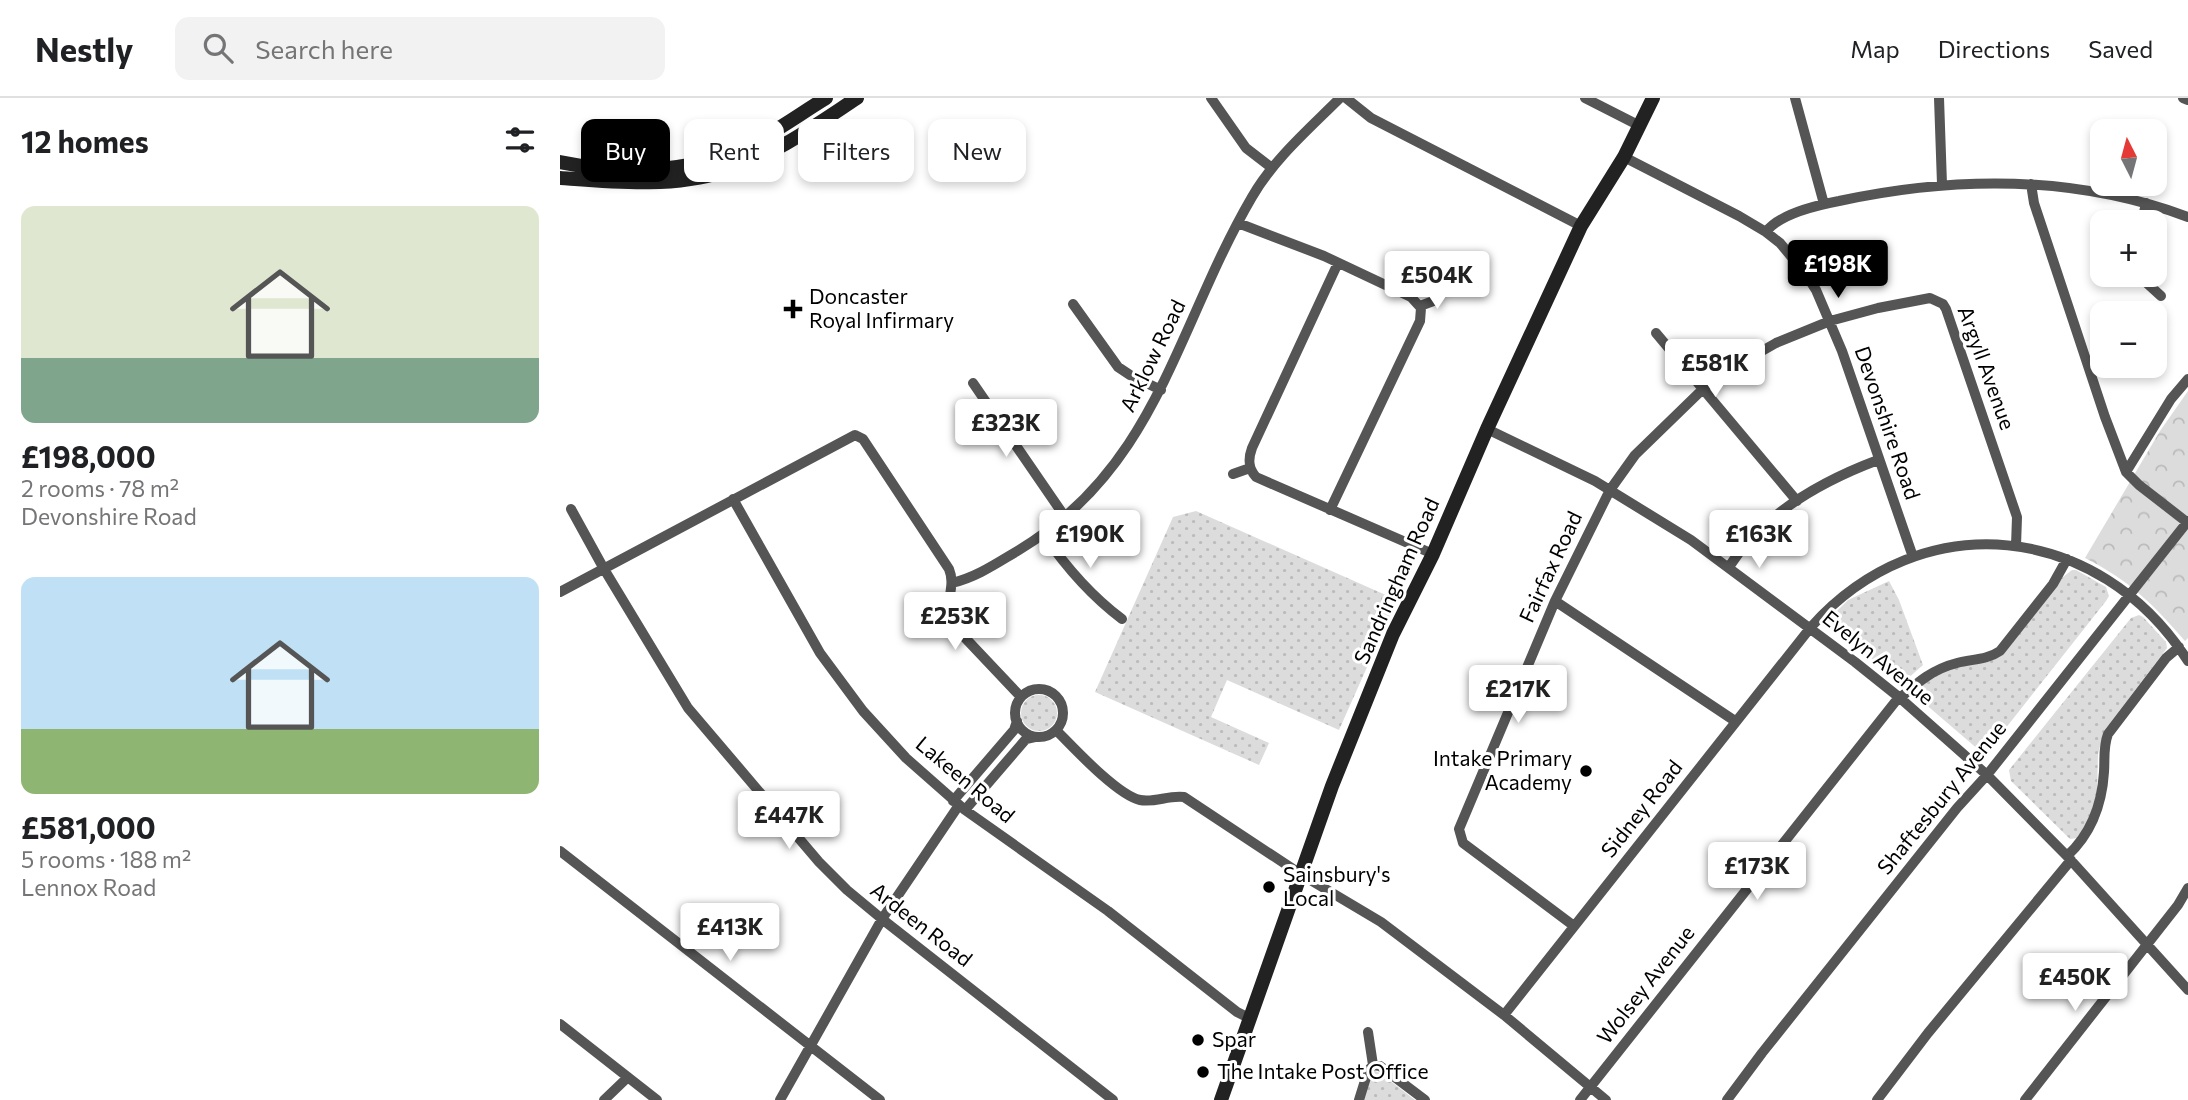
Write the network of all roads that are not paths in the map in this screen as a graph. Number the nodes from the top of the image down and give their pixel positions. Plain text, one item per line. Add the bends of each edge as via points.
1 (826, 98) edge
2 (857, 98) edge
3 (1211, 98) edge
4 (1340, 98) edge
5 (1346, 98) edge
6 (1584, 98) edge
7 (1653, 98) edge
8 (1795, 98) edge
9 (1939, 98) edge
10 (2183, 98) edge
11 (2188, 100) edge
12 (1640, 126) junction
13 (1624, 157) junction
14 (560, 162) edge
15 (1272, 168) junction
16 (560, 178) edge
17 (1942, 184) junction
18 (2031, 184) junction
19 (2146, 203) junction
20 (1824, 204) junction
21 (2145, 210) edge
22 (2188, 217) edge
23 (1238, 223) junction
24 (1581, 226) junction
25 (1766, 232) junction
26 (1338, 262) junction
27 (2151, 287) edge
28 (2161, 296) dead end
29 (1436, 300) dead end
30 (1073, 304) dead end
31 (1420, 306) junction
32 (1830, 321) junction
33 (1656, 333) dead end
34 (2188, 379) edge
35 (973, 383) dead end
36 (1704, 388) junction
37 (1161, 390) junction
38 (1487, 429) junction
39 (1878, 460) junction
40 (1250, 468) junction
41 (2126, 471) junction
42 (1233, 474) dead end
43 (1610, 490) junction
44 (733, 499) junction
45 (1797, 501) junction
46 (571, 509) dead end
47 (1330, 510) junction
48 (1065, 517) junction
49 (2188, 522) edge
50 (1044, 534) junction
51 (2016, 546) junction
52 (1433, 554) junction
53 (1913, 557) junction
54 (2067, 559) junction
55 (1729, 567) junction
56 (604, 569) junction
57 (952, 583) junction
58 (560, 593) edge
59 (2131, 595) junction
60 (1555, 601) junction
61 (1122, 619) dead end
62 (1811, 627) junction
63 (2179, 647) junction
64 (2188, 661) edge
65 (1021, 697) junction
66 (1899, 698) junction
67 (1017, 721) junction
68 (1735, 721) junction
69 (1055, 730) junction
70 (1035, 737) junction
71 (1987, 775) junction
72 (959, 805) junction
73 (560, 851) edge
74 (2069, 858) junction
75 (1302, 875) junction
76 (2188, 888) edge
77 (882, 919) junction
78 (1574, 926) junction
79 (2148, 944) junction
80 (2188, 990) edge
81 (1504, 1015) junction
82 (1249, 1018) junction
83 (560, 1024) edge
84 (1368, 1032) dead end
85 (812, 1046) junction
86 (1373, 1065) junction
87 (627, 1078) junction
88 (1590, 1087) junction
89 (604, 1100) edge
90 (657, 1100) edge
91 (780, 1100) edge
92 (880, 1100) edge
93 (1113, 1100) edge
94 (1222, 1100) edge
95 (1359, 1100) edge
96 (1425, 1100) edge
97 (1580, 1100) edge
98 (1606, 1100) edge
99 (1727, 1100) edge
100 (1877, 1100) edge
101 (2025, 1100) edge

1 - 14 street via 741,149 705,163 626,170
2 - 16 street via 780,146 706,176 627,182
3 - 15 street via 1246,148
4 - 15 street, Arklow Road
5 - 24 street via 1371,118
6 - 12 street
7 - 12 street, Sandringham Road
8 - 20 street
9 - 17 street
10 - 11 street
12 - 13 street, Sandringham Road
13 - 24 street, Sandringham Road
13 - 25 street, Devonshire Road
15 - 23 street, Arklow Road
17 - 18 street
17 - 20 street
18 - 19 street via 2096,191
18 - 41 street
19 - 21 street
19 - 22 street
20 - 25 street via 1777,220
23 - 26 street
23 - 37 street, Arklow Road
24 - 38 street, Sandringham Road
25 - 32 street, Devonshire Road via 1805,273
26 - 31 street via 1411,297
26 - 40 street via 1252,448
27 - 28 street
29 - 31 street
30 - 37 street via 1118,367
31 - 47 street via 1420,321
32 - 36 street, Argyll Avenue via 1776,343
32 - 39 street, Devonshire Road
32 - 51 street, Argyll Avenue via 1930,299 1943,304 2017,517
33 - 36 street
34 - 41 street
35 - 48 street
36 - 43 street, Argyll Avenue via 1635,455
36 - 45 street
37 - 48 street, Arklow Road via 1104,479
38 - 43 street, Evelyn Avenue
38 - 52 street, Sandringham Road
39 - 45 street via 1846,472
39 - 53 street, Devonshire Road
40 - 42 street
40 - 47 street via 1256,477
41 - 49 street
43 - 55 street, Evelyn Avenue
43 - 60 street, Fairfax Road
44 - 56 street
44 - 57 street via 849,437 860,436 949,569
44 - 72 street, Lakeen Road via 799,621 835,676 906,758
45 - 55 street via 1758,532
46 - 56 street, Ardeen Road
47 - 52 street
48 - 50 street, Arklow Road
49 - 59 street, Shaftesbury Avenue
50 - 57 street, Arklow Road via 981,572
50 - 61 street via 1073,574
51 - 53 street, Sidney Road via 1945,548
51 - 54 street, Sidney Road
52 - 75 street, Sandringham Road via 1385,654
53 - 62 street, Sidney Road via 1856,585
54 - 59 street, Sidney Road via 2101,574
54 - 66 street, Wolsey Avenue via 2000,651 1934,672
55 - 62 street, Evelyn Avenue
56 - 58 street
56 - 77 street, Ardeen Road via 688,708 819,862
57 - 65 street via 947,604 952,624
59 - 63 street, Sidney Road
59 - 71 street, Shaftesbury Avenue
60 - 68 street
60 - 78 street, Fairfax Road via 1459,829 1463,842
62 - 66 street, Evelyn Avenue
62 - 68 street, Sidney Road
63 - 64 street, Sidney Road
63 - 74 street via 2108,734 2100,802 2088,831
65 - 67 street
65 - 69 street via 1040,690 1053,695 1062,709
66 - 71 street, Evelyn Avenue
66 - 88 street, Wolsey Avenue
67 - 70 street
67 - 72 street
68 - 78 street, Sidney Road
69 - 70 street
69 - 75 street via 1134,798 1184,797
70 - 72 street via 1026,739
71 - 74 street, Evelyn Avenue
71 - 99 street, Shaftesbury Avenue
72 - 77 street
72 - 82 street, Lakeen Road
73 - 85 street
74 - 79 street, Evelyn Avenue
74 - 100 street
75 - 81 street via 1381,922
75 - 82 street, Sandringham Road
76 - 79 street
77 - 85 street
77 - 93 street, Ardeen Road
78 - 81 street, Sidney Road
79 - 80 street, Evelyn Avenue
79 - 101 street
81 - 88 street
82 - 94 street, Sandringham Road
83 - 87 street
84 - 86 street
85 - 91 street
85 - 92 street
86 - 95 street
86 - 96 street
87 - 89 street
87 - 90 street
88 - 97 street, Wolsey Avenue
88 - 98 street

